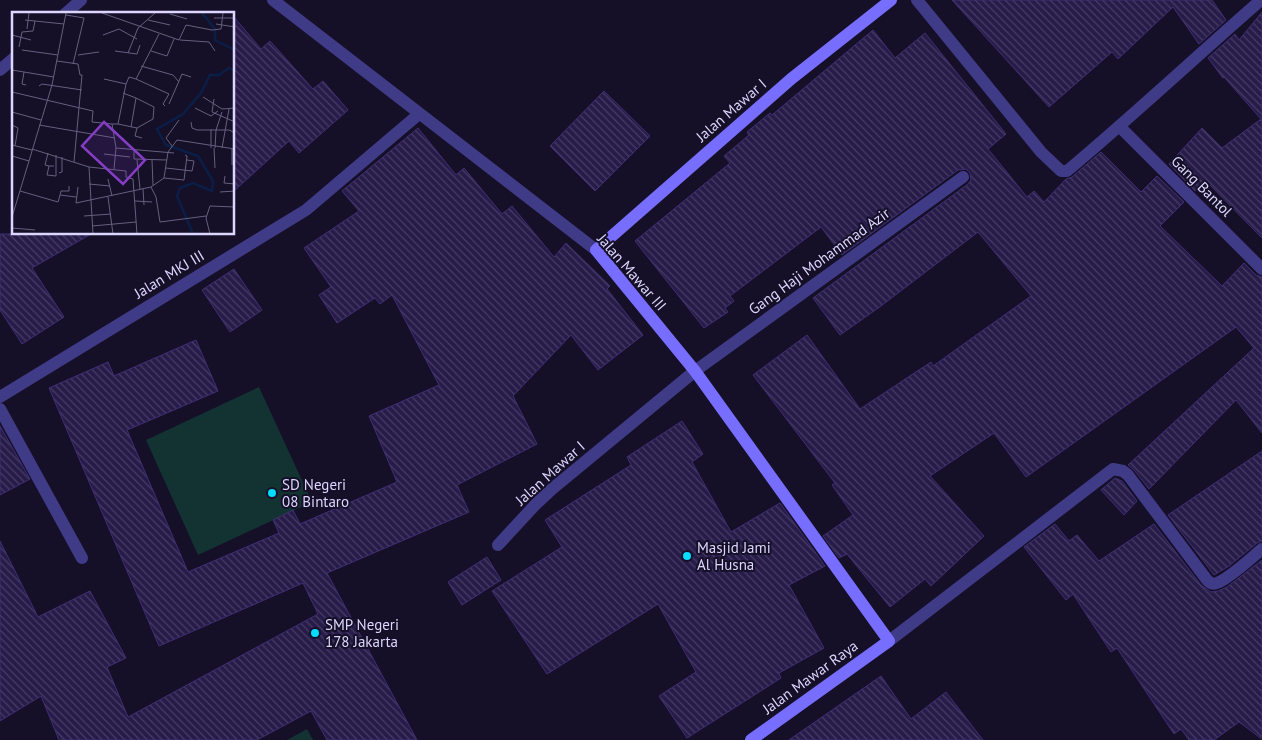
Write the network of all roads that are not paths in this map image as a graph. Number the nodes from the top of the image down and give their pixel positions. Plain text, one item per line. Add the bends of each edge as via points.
1 (81, 0) edge
2 (273, 0) edge
3 (891, 0) edge
4 (917, 0) edge
5 (1261, 0) edge
6 (67, 12) edge
7 (12, 60) edge
8 (0, 70) edge
9 (419, 114) junction
10 (1120, 127) junction
11 (963, 178) dead end
12 (596, 250) junction
13 (1262, 269) edge
14 (695, 371) junction
15 (0, 397) edge
16 (0, 409) edge
17 (498, 545) dead end
18 (1262, 550) edge
19 (82, 558) dead end
20 (889, 641) junction
21 (751, 740) edge

1 - 6 street
2 - 9 street, Jalan Mawar III
3 - 12 street, Jalan Mawar I via 791,79
4 - 10 street via 1041,152 1061,171 1074,166
5 - 10 street
7 - 8 street
9 - 12 street, Jalan Mawar III
9 - 15 street, Jalan MKJ III via 306,210
10 - 13 street, Gang Bantol
11 - 14 street, Gang Haji Mohammad Azir
12 - 14 street, Jalan Mawar III
14 - 17 street, Jalan Mawar I via 552,489
14 - 20 street, Jalan Mawar III
16 - 19 street
18 - 20 street via 1217,583 1210,582 1128,475 1113,469
20 - 21 street, Jalan Mawar Raya

